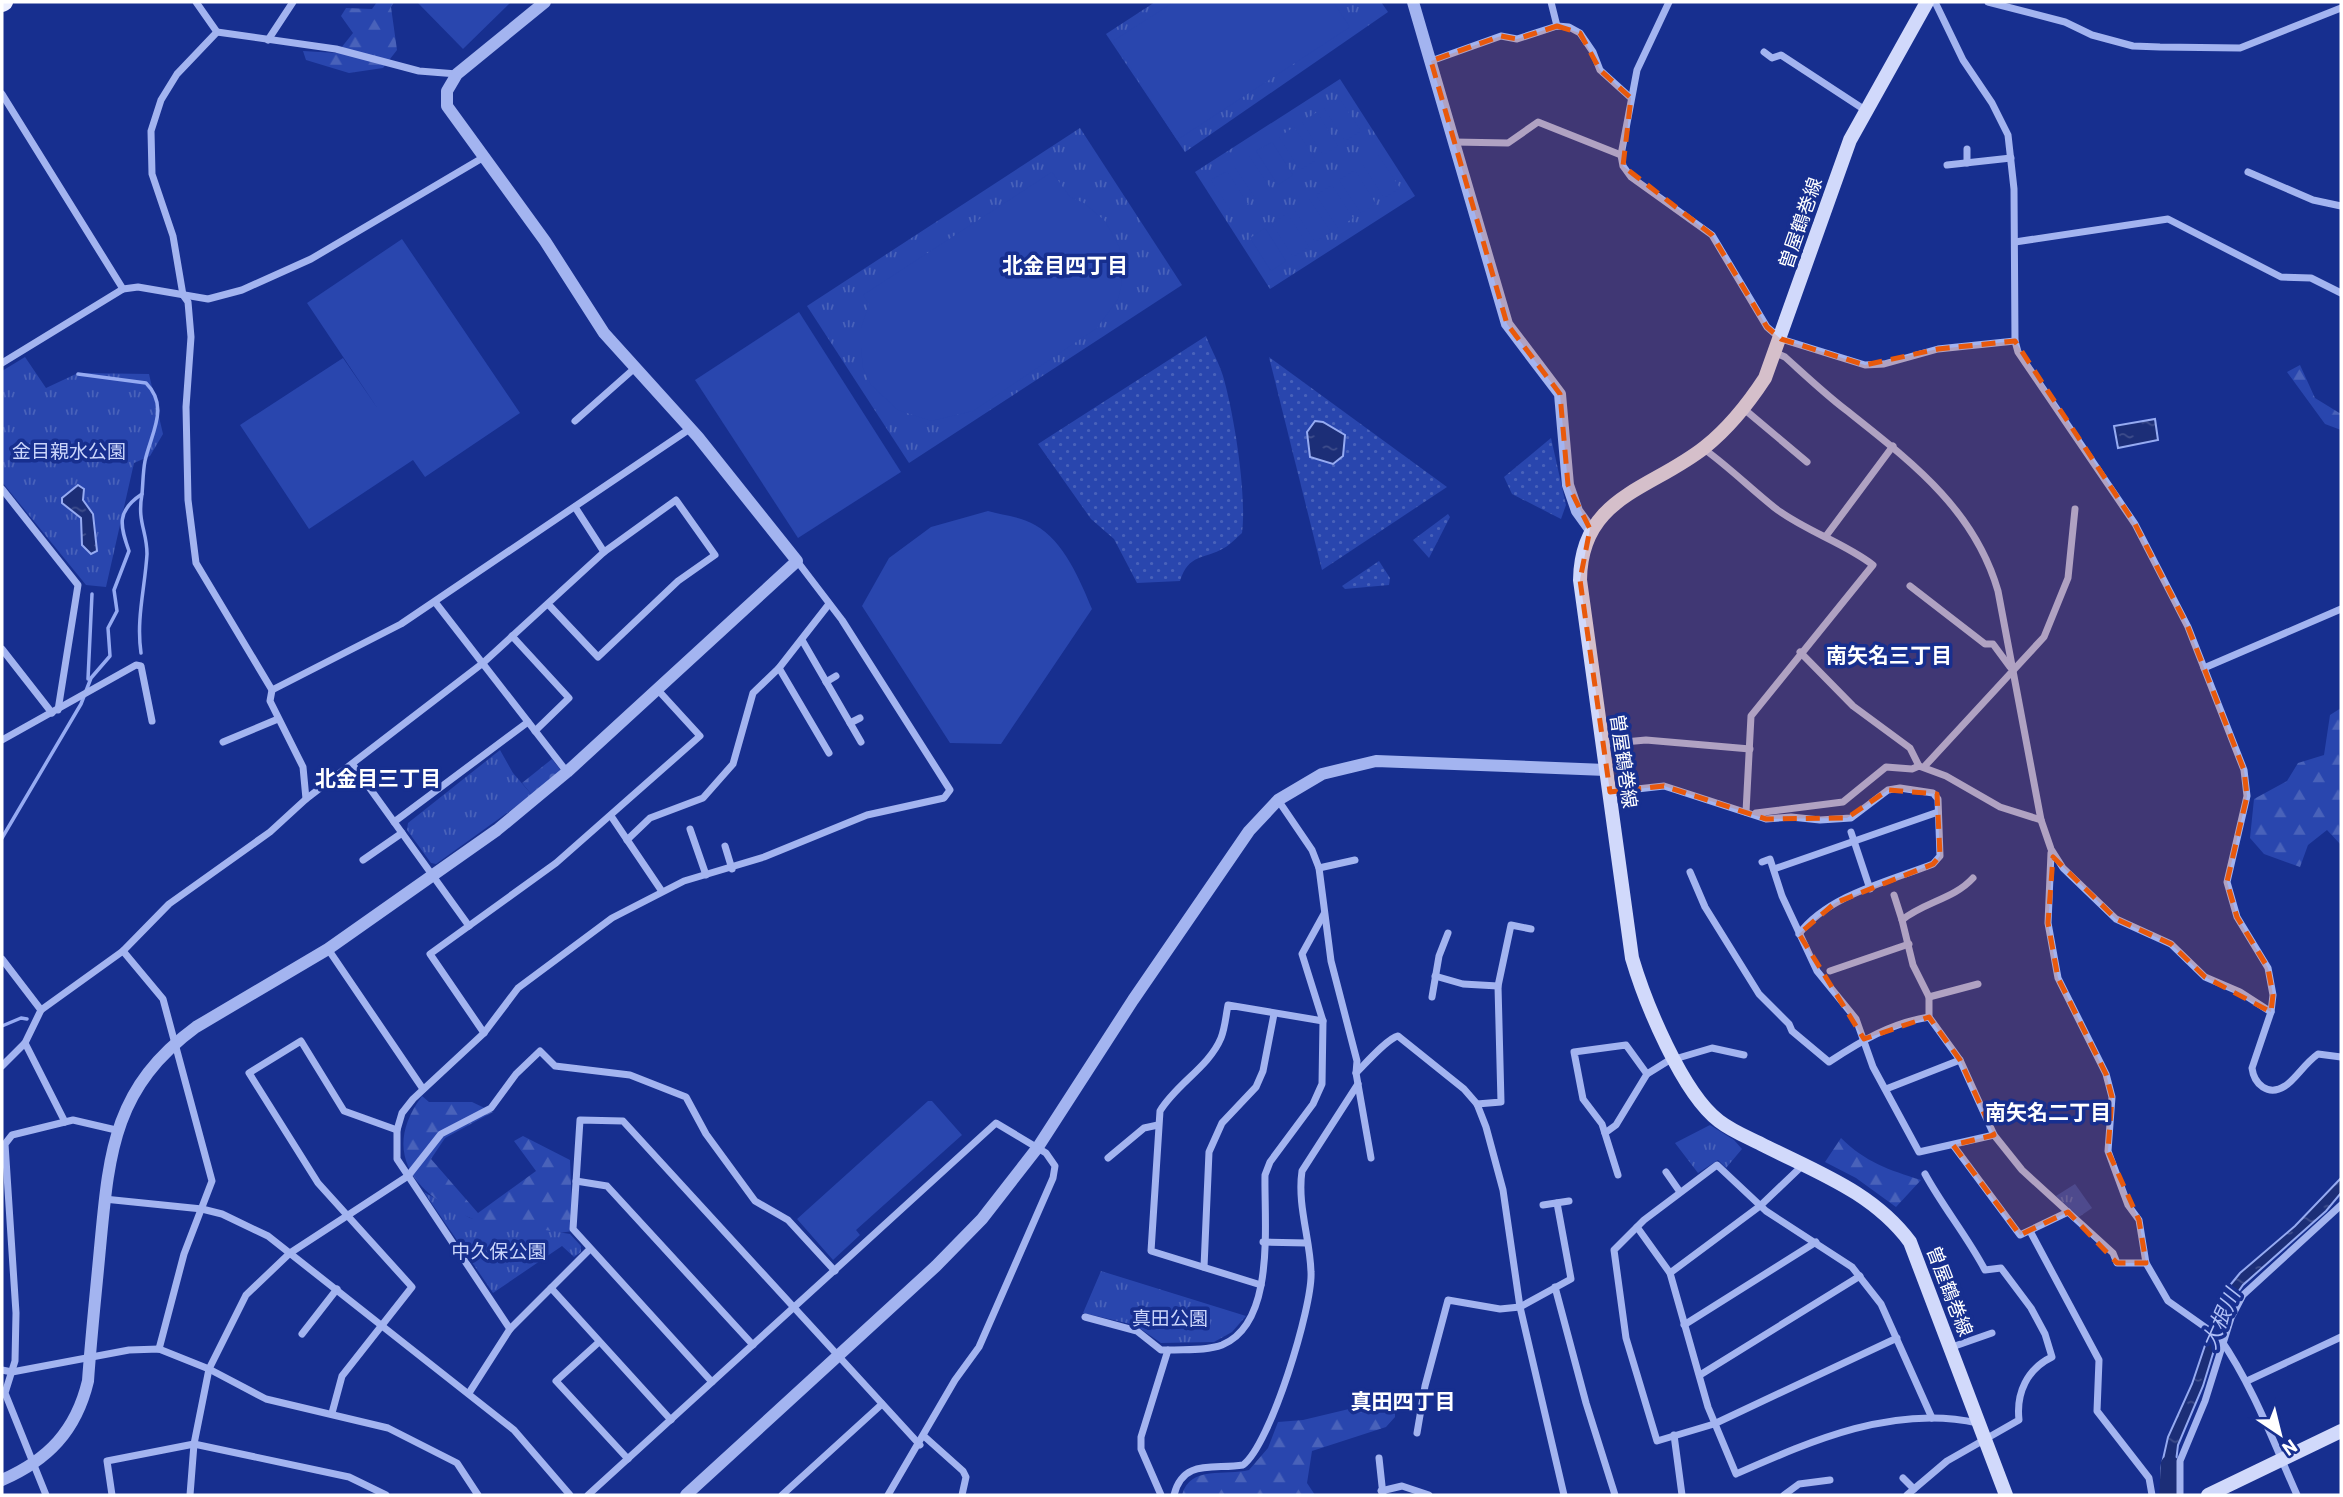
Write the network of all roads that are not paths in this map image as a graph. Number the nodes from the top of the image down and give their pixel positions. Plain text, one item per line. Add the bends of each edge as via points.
1 (196, 2) edge
2 (293, 2) edge
3 (545, 2) edge
4 (1413, 2) edge
5 (1551, 2) edge
6 (1669, 2) edge
7 (1927, 2) edge
8 (1935, 2) edge
9 (1988, 2) edge
10 (2341, 8) edge
11 (1557, 26) junction
12 (217, 32) junction
13 (268, 40) junction
14 (1764, 52) dead end
15 (1430, 61) junction
16 (457, 74) junction
17 (2, 94) edge
18 (1631, 99) junction
19 (1865, 110) junction
20 (1454, 142) junction
21 (1967, 149) dead end
22 (1622, 155) junction
23 (485, 156) junction
24 (2011, 158) junction
25 (1968, 163) junction
26 (1947, 165) dead end
27 (2248, 172) dead end
28 (2341, 206) edge
29 (2015, 242) junction
30 (123, 289) junction
31 (2341, 293) edge
32 (183, 295) junction
33 (1781, 339) junction
34 (2015, 341) junction
35 (1776, 354) junction
36 (2, 363) edge
37 (636, 367) junction
38 (1744, 409) junction
39 (575, 421) dead end
40 (691, 428) junction
41 (1893, 446) junction
42 (1704, 448) junction
43 (1808, 462) dead end
44 (2, 489) edge
45 (575, 507) junction
46 (2076, 509) dead end
47 (1590, 528) junction
48 (1826, 536) junction
49 (604, 552) junction
50 (797, 561) junction
51 (1910, 586) dead end
52 (435, 603) junction
53 (548, 604) junction
54 (829, 604) junction
55 (2341, 609) edge
56 (512, 636) junction
57 (802, 640) junction
58 (2, 649) edge
59 (1800, 652) junction
60 (483, 663) junction
61 (779, 668) junction
62 (2204, 668) junction
63 (2013, 670) junction
64 (836, 676) dead end
65 (826, 682) junction
66 (657, 689) junction
67 (272, 690) junction
68 (796, 697) junction
69 (787, 702) dead end
70 (55, 712) junction
71 (860, 718) dead end
72 (278, 719) junction
73 (152, 721) dead end
74 (528, 722) junction
75 (850, 723) junction
76 (824, 727) dead end
77 (535, 731) junction
78 (816, 732) junction
79 (2, 740) edge
80 (223, 742) dead end
81 (861, 742) dead end
82 (1602, 744) junction
83 (1750, 749) junction
84 (829, 753) dead end
85 (354, 765) junction
86 (1922, 767) junction
87 (1606, 770) junction
88 (567, 772) junction
89 (1610, 792) junction
90 (306, 799) junction
91 (1278, 800) junction
92 (1748, 813) junction
93 (1938, 813) junction
94 (611, 816) junction
95 (2041, 820) junction
96 (394, 822) junction
97 (690, 829) dead end
98 (402, 832) junction
99 (1851, 832) dead end
100 (627, 841) junction
101 (1854, 841) junction
102 (725, 846) dead end
103 (2051, 849) junction
104 (363, 860) dead end
105 (1355, 860) dead end
106 (1762, 862) dead end
107 (1319, 868) junction
108 (732, 869) junction
109 (1774, 869) junction
110 (1690, 872) dead end
111 (433, 875) junction
112 (706, 875) junction
113 (1973, 878) dead end
114 (1870, 889) junction
115 (661, 890) junction
116 (1894, 895) dead end
117 (1324, 914) junction
118 (1902, 920) junction
119 (470, 926) junction
120 (1531, 929) dead end
121 (1448, 933) dead end
122 (1799, 934) junction
123 (1909, 944) junction
124 (328, 949) junction
125 (123, 951) junction
126 (2, 959) edge
127 (1830, 971) dead end
128 (1435, 976) junction
129 (1978, 984) dead end
130 (1498, 986) junction
131 (1432, 997) dead end
132 (1929, 997) junction
133 (41, 1010) junction
134 (2271, 1013) junction
135 (1274, 1014) junction
136 (1929, 1017) junction
137 (1323, 1021) junction
138 (484, 1033) junction
139 (1864, 1040) junction
140 (176, 1042) junction
141 (25, 1043) junction
142 (1744, 1055) dead end
143 (2341, 1057) edge
144 (1676, 1059) junction
145 (1959, 1060) junction
146 (2, 1066) edge
147 (1356, 1073) junction
148 (1647, 1074) junction
149 (1359, 1084) junction
150 (423, 1089) junction
151 (1886, 1089) junction
152 (1477, 1104) junction
153 (65, 1122) junction
154 (1158, 1125) junction
155 (116, 1130) junction
156 (397, 1130) junction
157 (1605, 1133) junction
158 (1994, 1135) junction
159 (1953, 1145) junction
160 (1038, 1147) junction
161 (1371, 1157) dead end
162 (1108, 1158) dead end
163 (1803, 1165) junction
164 (1666, 1172) dead end
165 (1925, 1174) dead end
166 (1618, 1175) dead end
167 (408, 1176) junction
168 (576, 1181) junction
169 (1680, 1192) junction
170 (104, 1199) junction
171 (1569, 1201) dead end
172 (1557, 1203) junction
173 (1543, 1205) dead end
174 (2341, 1205) edge
175 (1760, 1206) junction
176 (202, 1209) junction
177 (2068, 1212) junction
178 (349, 1216) junction
179 (1637, 1227) junction
180 (5, 1231) edge
181 (2029, 1231) junction
182 (1263, 1242) junction
183 (1816, 1242) junction
184 (1307, 1243) junction
185 (590, 1249) junction
186 (290, 1253) junction
187 (2146, 1264) junction
188 (1204, 1267) junction
189 (835, 1271) junction
190 (1670, 1273) junction
191 (1860, 1276) junction
192 (1261, 1285) junction
193 (551, 1287) junction
194 (1555, 1287) junction
195 (337, 1289) junction
196 (1520, 1307) junction
197 (793, 1308) junction
198 (1085, 1317) dead end
199 (382, 1325) junction
200 (1684, 1325) junction
201 (510, 1329) junction
202 (1992, 1333) dead end
203 (302, 1334) dead end
204 (2341, 1337) edge
205 (1897, 1338) junction
206 (2222, 1341) junction
207 (599, 1342) junction
208 (753, 1345) junction
209 (1952, 1347) junction
210 (159, 1349) junction
211 (1168, 1350) junction
212 (838, 1356) junction
213 (90, 1357) junction
214 (209, 1369) junction
215 (2, 1370) edge
216 (12, 1372) junction
217 (1700, 1376) junction
218 (2247, 1381) junction
219 (712, 1382) junction
220 (469, 1393) junction
221 (881, 1404) junction
222 (332, 1413) junction
223 (1932, 1418) junction
224 (671, 1420) junction
225 (1714, 1424) junction
226 (1980, 1424) junction
227 (2341, 1431) edge
228 (1417, 1433) dead end
229 (1674, 1436) junction
230 (925, 1437) junction
231 (1986, 1439) junction
232 (194, 1444) junction
233 (919, 1445) junction
234 (1378, 1458) dead end
235 (628, 1459) junction
236 (2282, 1460) junction
237 (32, 1466) junction
238 (1903, 1478) dead end
239 (2, 1480) edge
240 (1830, 1480) dead end
241 (1914, 1489) junction
242 (1382, 1493) edge
243 (46, 1495) edge
244 (112, 1495) edge
245 (190, 1495) edge
246 (386, 1495) edge
247 (478, 1495) edge
248 (570, 1495) edge
249 (588, 1495) edge
250 (686, 1495) edge
251 (782, 1495) edge
252 (888, 1495) edge
253 (962, 1495) edge
254 (1161, 1495) edge
255 (1174, 1495) edge
256 (1429, 1495) edge
257 (1564, 1495) edge
258 (1615, 1495) edge
259 (1682, 1495) edge
260 (1784, 1495) edge
261 (1907, 1495) edge
262 (2006, 1495) edge
263 (2152, 1495) edge
264 (2180, 1495) edge
265 (2208, 1495) edge
266 (2297, 1495) edge

1 - 12 street
2 - 13 street
3 - 16 street
4 - 15 street
5 - 11 street
6 - 18 street via 1636,70
7 - 19 main road, 曽屋鶴巻線
8 - 24 street via 2008,135
9 - 10 street via 2133,46 2160,47 2240,48
11 - 15 street via 1517,39 1501,36
11 - 18 street via 1580,33 1600,70
12 - 13 street
12 - 32 street via 177,74 161,100 151,131 152,174 173,236
13 - 16 street via 336,49 419,71
14 - 19 street via 1772,58 1781,55
15 - 20 street
16 - 23 street via 447,91 447,106
17 - 30 street
18 - 22 street
19 - 33 main road, 曽屋鶴巻線 via 1842,159
20 - 22 street via 1508,143 1538,122
20 - 47 street via 1507,324 1560,394 1568,485 1577,511
21 - 25 street
22 - 33 street via 1631,177 1712,235 1767,327
23 - 32 street via 311,259 242,290 208,299
23 - 37 street via 604,332
24 - 25 street
24 - 29 street
25 - 26 street
27 - 28 street via 2313,200
29 - 31 street via 2168,219 2281,277 2311,278
29 - 34 street
30 - 32 street
30 - 36 street
32 - 67 street via 188,302 191,337 186,407 188,500 196,563
33 - 34 street via 1865,365 1938,349
33 - 35 main road, 曽屋鶴巻線
34 - 62 street via 2018,352 2136,524
35 - 38 main road, 曽屋鶴巻線
35 - 41 street
37 - 39 street
37 - 40 street
38 - 42 main road, 曽屋鶴巻線
38 - 43 street
40 - 45 street
40 - 50 street
41 - 48 street
41 - 63 street via 1950,500 1991,566
42 - 47 main road, 曽屋鶴巻線 via 1616,505
42 - 48 street via 1775,508
44 - 70 street via 78,585
45 - 49 street
45 - 52 street
46 - 63 street via 2068,578 2058,607 2044,637
47 - 82 main road, 曽屋鶴巻線 via 1580,580
48 - 59 street via 1873,565
49 - 53 street
49 - 53 street via 676,500 715,555 678,581 598,657
50 - 54 street
50 - 66 street
51 - 63 street via 1985,644 1993,644
52 - 60 street
52 - 67 street
53 - 56 street
54 - 57 street
54 - 108 street via 950,790 944,798 867,815
55 - 62 street
56 - 60 street
56 - 77 street via 569,698
57 - 61 street
57 - 65 street
58 - 70 street
59 - 83 street via 1751,716
59 - 86 street via 1853,706 1909,748
60 - 74 street
60 - 85 street
61 - 68 street
61 - 100 street via 753,693 739,747 726,773 703,798 650,818
62 - 134 street via 2247,783 2248,796 2227,881 2237,917 2273,982
63 - 86 street
63 - 95 street
64 - 65 street
65 - 75 street
66 - 88 street
66 - 94 street via 700,736
67 - 72 street via 270,701
68 - 69 street
68 - 78 street
70 - 73 street via 136,665 141,666
70 - 79 street
71 - 75 street
72 - 80 street
72 - 90 street via 303,767
74 - 77 street
74 - 96 street
75 - 81 street
76 - 78 street
77 - 88 street
78 - 84 street
82 - 83 street via 1646,740
82 - 87 main road, 曽屋鶴巻線
83 - 92 street
85 - 90 street
85 - 96 street
86 - 92 street via 1886,767 1843,802
86 - 95 street via 2000,807
87 - 89 main road, 曽屋鶴巻線
87 - 91 street via 1376,761 1322,774
88 - 111 street
89 - 92 street via 1664,786
89 - 144 main road, 曽屋鶴巻線 via 1632,958
90 - 125 street via 270,832 169,904
91 - 107 street
91 - 160 street via 1237,849
92 - 93 street via 1761,819 1851,818 1888,790 1900,788 1933,793
93 - 101 street
93 - 114 street via 1940,856 1934,864
94 - 100 street
94 - 119 street
95 - 103 street
96 - 98 street
97 - 112 street
98 - 104 street
98 - 111 street
99 - 101 street
100 - 115 street
101 - 109 street
101 - 114 street
102 - 108 street
103 - 134 street via 2084,891 2116,919 2171,944 2205,977 2240,992
103 - 187 street via 2048,923 2058,978 2106,1074 2112,1097 2108,1150 2127,1205 2139,1220
105 - 107 street
106 - 109 street via 1770,859
107 - 117 street
108 - 112 street
109 - 122 street
110 - 139 street via 1705,907 1759,994 1791,1031 1829,1062
111 - 119 street
111 - 124 street
112 - 115 street
113 - 118 street
114 - 122 street via 1835,903
115 - 138 street via 612,918 537,972 503,1004
116 - 118 street
117 - 137 street via 1302,954
117 - 147 street
118 - 123 street
119 - 138 street via 430,954
120 - 130 street via 1511,925
121 - 128 street
122 - 139 street via 1817,971 1856,1019
123 - 127 street
123 - 132 street via 1913,965
124 - 140 street
124 - 150 street
125 - 133 street
125 - 140 street via 163,999
126 - 133 street
128 - 130 street via 1463,984
128 - 131 street
129 - 132 street
130 - 152 street via 1502,1102
132 - 136 street
133 - 141 street
134 - 143 street via 2252,1068 2256,1083 2263,1088 2286,1086 2298,1069 2319,1054
135 - 137 street
135 - 154 street via 1228,1005 1221,1038 1170,1095
135 - 188 street via 1256,1087 1222,1123 1209,1152
136 - 139 street via 1909,1020
136 - 145 street
137 - 182 street via 1322,1084 1265,1175
138 - 150 street
139 - 151 street
140 - 155 street via 139,1086
140 - 176 street via 212,1181
141 - 146 street
141 - 153 street
142 - 144 street via 1712,1048
144 - 148 street
144 - 163 main road, 曽屋鶴巻線 via 1696,1097 1718,1120
145 - 151 street
145 - 158 street
147 - 149 street
147 - 152 street via 1398,1036
148 - 157 street via 1616,1125
148 - 157 street via 1626,1045 1574,1052 1583,1098
149 - 161 street
149 - 184 street via 1302,1171
150 - 156 street via 402,1114
151 - 159 street via 1919,1152
152 - 196 street via 1503,1190
153 - 155 street
153 - 180 street via 12,1135 5,1144
154 - 162 street via 1144,1128
154 - 188 street via 1152,1251
155 - 170 street
156 - 167 street via 397,1159
156 - 178 street via 344,1111 301,1041 249,1073 318,1184
157 - 166 street
158 - 159 street
158 - 177 street via 2022,1170
159 - 181 street via 2020,1235
160 - 189 street via 996,1123
160 - 212 street via 965,1236
160 - 230 street via 1052,1160 1052,1178 979,1347 955,1380
163 - 175 street
163 - 209 main road, 曽屋鶴巻線 via 1868,1199 1893,1219 1916,1253
164 - 169 street
165 - 231 street via 1984,1270 2001,1268 2031,1308 2052,1357 2037,1364 2027,1380 2017,1400 2019,1420
167 - 178 street
167 - 189 street via 441,1134 491,1108 540,1051 555,1066 630,1075 686,1097 720,1156 755,1201 789,1220
167 - 201 street
168 - 185 street via 573,1229
168 - 197 street via 580,1120 622,1121
168 - 208 street via 607,1186
169 - 175 street via 1717,1165
169 - 179 street
170 - 176 street
170 - 213 street
171 - 172 street
172 - 173 street
172 - 194 street via 1571,1279
174 - 206 street via 2243,1295
175 - 183 street
175 - 190 street
176 - 186 street via 268,1236
176 - 210 street via 184,1254
177 - 181 street
177 - 187 street via 2118,1263
178 - 186 street
178 - 199 street via 412,1287
179 - 190 street
179 - 229 street via 1615,1250 1626,1338 1657,1441
180 - 216 street via 16,1313
181 - 263 street via 2099,1360 2097,1411 2149,1478
182 - 184 street
182 - 192 street
183 - 191 street
183 - 200 street
184 - 255 street via 1312,1276 1292,1362 1259,1448 1242,1465 1191,1470
185 - 193 street
185 - 219 street
186 - 195 street
186 - 214 street via 246,1295
187 - 206 street via 2168,1301
188 - 192 street
189 - 197 street
190 - 200 street
191 - 205 street via 1881,1304
191 - 217 street
192 - 211 street via 1257,1309 1235,1338 1212,1348
193 - 201 street
193 - 207 street
194 - 196 street
194 - 258 street
195 - 199 street
195 - 203 street
196 - 228 street via 1500,1309 1448,1300
196 - 257 street
197 - 208 street
197 - 212 street
198 - 211 street via 1137,1331 1161,1350
199 - 220 street
199 - 222 street via 342,1376
200 - 217 street
201 - 220 street
202 - 209 street
204 - 218 street
205 - 223 street
205 - 225 street
206 - 218 street
206 - 264 street via 2180,1461
207 - 224 street
207 - 235 street via 556,1381
208 - 219 street
209 - 226 main road, 曽屋鶴巻線
210 - 213 street
210 - 214 street
211 - 254 street via 1141,1437 1141,1449
212 - 221 street
212 - 250 street
213 - 216 street
213 - 237 street via 79,1412 51,1451
214 - 222 street via 266,1399
214 - 232 street
215 - 216 street
216 - 237 street via 5,1393
217 - 225 street
218 - 236 street
219 - 224 street
220 - 248 street via 513,1430
221 - 233 street
221 - 251 street
222 - 247 street via 388,1428 457,1463
223 - 225 street via 1891,1419 1792,1449 1736,1474
223 - 226 street
224 - 235 street
225 - 229 street
226 - 231 main road, 曽屋鶴巻線
227 - 236 main road
229 - 259 street
230 - 233 street
230 - 253 street via 963,1471
231 - 241 street via 1947,1461
231 - 262 main road, 曽屋鶴巻線
232 - 244 street via 107,1461
232 - 245 street
232 - 246 street via 349,1476
233 - 252 street
234 - 242 street
235 - 249 street
236 - 265 main road
236 - 266 street
237 - 239 street
237 - 243 street
238 - 241 street
240 - 260 street via 1800,1484
241 - 261 street
242 - 256 street via 1402,1486

